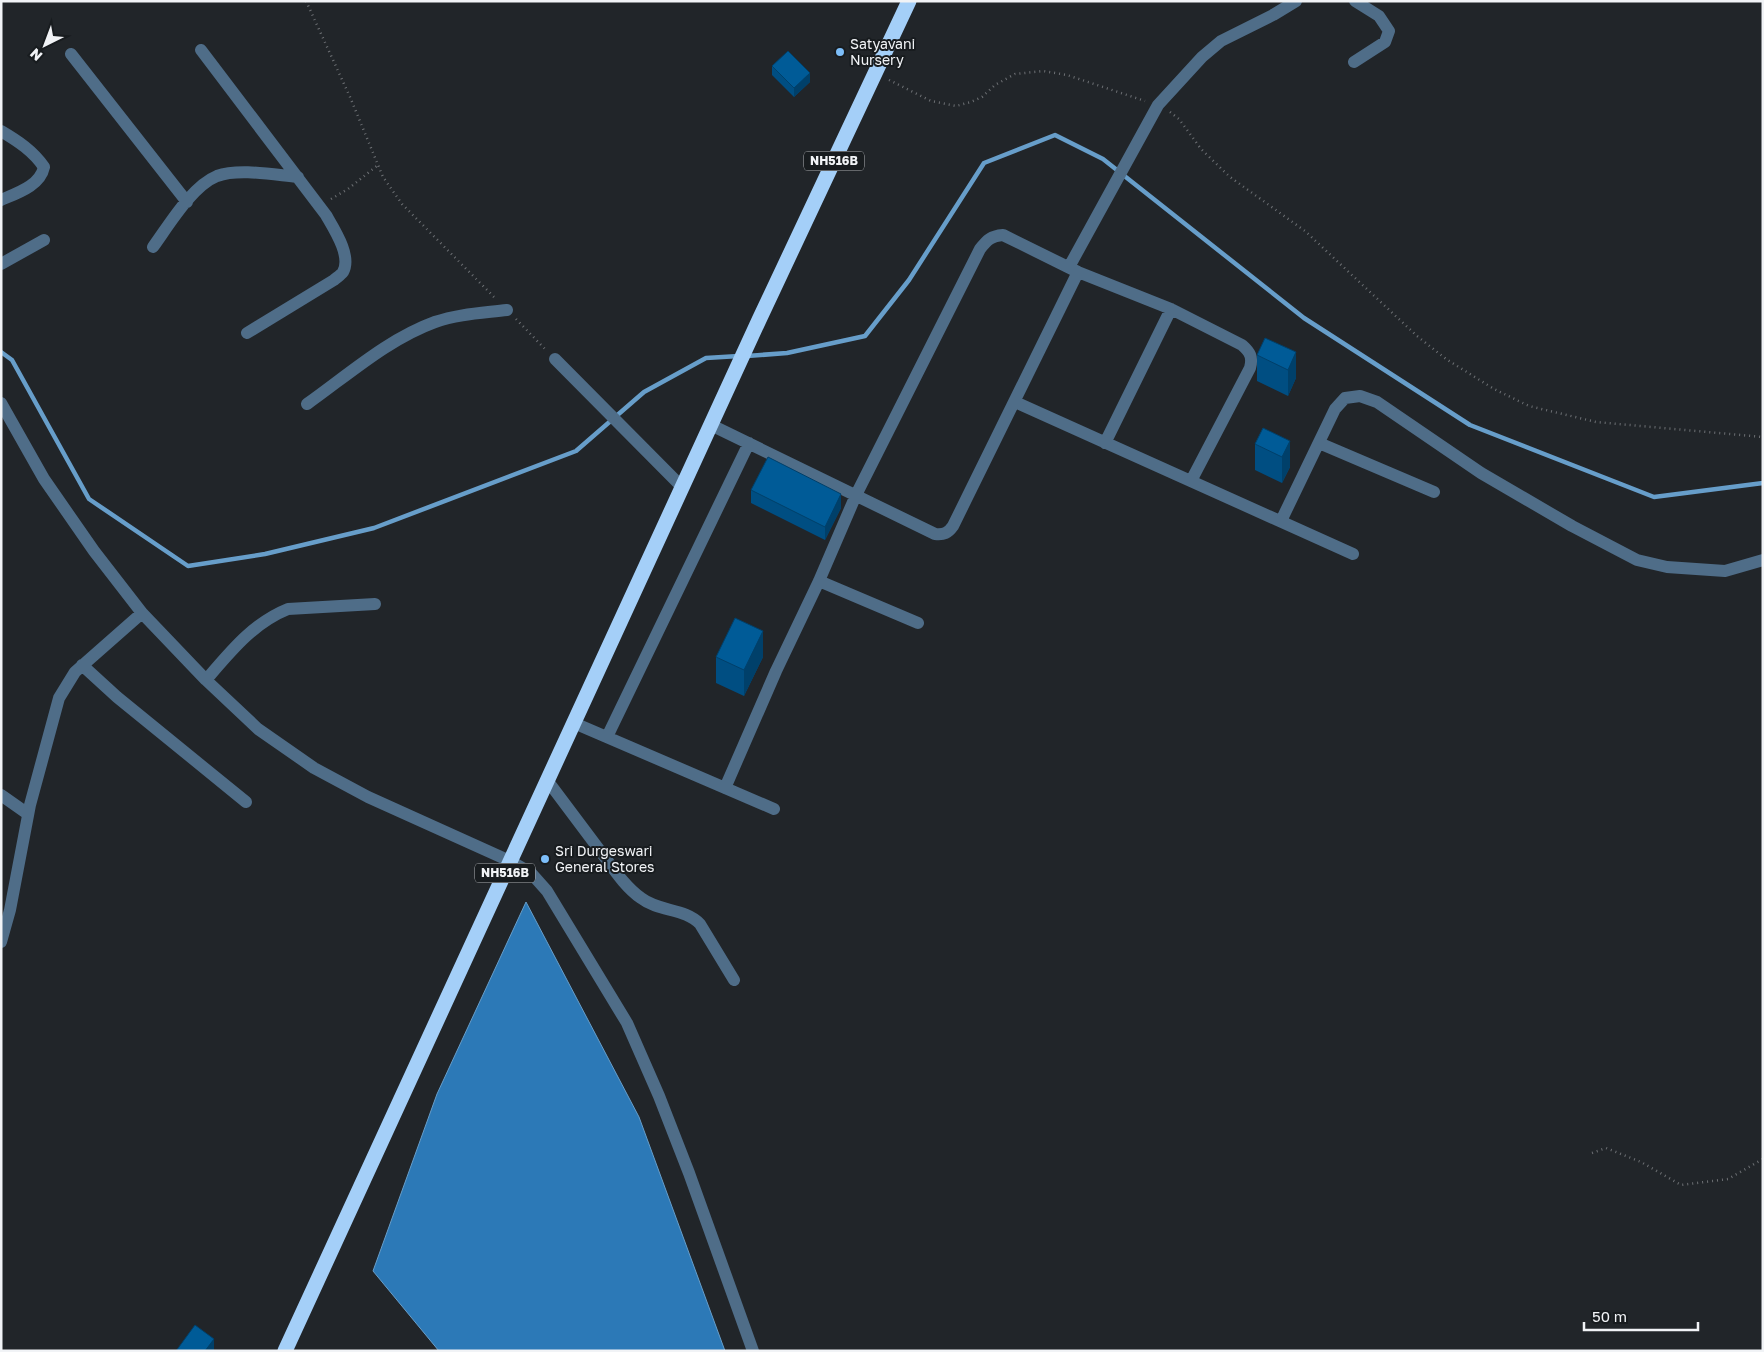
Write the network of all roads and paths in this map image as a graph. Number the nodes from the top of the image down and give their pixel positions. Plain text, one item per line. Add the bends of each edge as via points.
1 (306, 1) edge
2 (909, 1) edge
3 (1296, 1) edge
4 (1355, 1) edge
5 (201, 50) dead end
6 (71, 54) dead end
7 (1354, 62) dead end
8 (876, 73) junction
9 (1158, 105) junction
10 (1, 131) edge
11 (378, 165) junction
12 (298, 177) junction
13 (1, 200) edge
14 (187, 202) junction
15 (318, 205) junction
16 (44, 240) dead end
17 (153, 247) dead end
18 (1, 264) edge
19 (1073, 269) junction
20 (1171, 309) junction
21 (507, 310) junction
22 (247, 333) dead end
23 (555, 359) joint
24 (1015, 402) junction
25 (1, 403) edge
26 (308, 404) dead end
27 (711, 424) junction
28 (1763, 437) edge
29 (749, 443) junction
30 (1104, 443) junction
31 (1318, 443) junction
32 (1191, 481) junction
33 (682, 487) junction
34 (1434, 492) dead end
35 (856, 495) junction
36 (1281, 522) junction
37 (1353, 554) dead end
38 (1763, 560) edge
39 (819, 581) junction
40 (375, 604) dead end
41 (142, 613) junction
42 (918, 623) dead end
43 (82, 665) junction
44 (206, 680) junction
45 (574, 723) junction
46 (608, 737) junction
47 (547, 780) junction
48 (725, 788) junction
49 (1, 795) edge
50 (246, 802) dead end
51 (774, 809) dead end
52 (28, 814) junction
53 (510, 861) junction
54 (1, 942) edge
55 (734, 980) dead end
56 (1592, 1154) dead end
57 (1763, 1159) edge
58 (290, 1348) edge
59 (753, 1351) edge

1 - 11 path
2 - 8 highway, NH516B
3 - 9 street via 1221,40
4 - 7 street via 1378,16 1388,30 1385,42
5 - 12 street
6 - 14 street
8 - 9 path via 932,101 956,106 971,102 1015,74 1043,71 1067,75
8 - 27 highway, NH516B
9 - 19 street
9 - 28 path via 1179,119 1201,149 1230,177 1305,231 1417,336 1446,359 1494,389 1529,406 1596,422
10 - 13 street via 20,142 44,167 38,181
11 - 15 path via 348,189
11 - 21 path via 402,204
12 - 14 street via 242,173 219,176 206,182
12 - 15 street
14 - 17 street
15 - 22 street via 339,238 346,259 343,272
16 - 18 street
19 - 20 street
19 - 24 street
19 - 35 street via 1003,235 986,241
20 - 30 street
20 - 32 street via 1242,345 1252,360
21 - 23 path
21 - 26 street via 437,321 407,334
23 - 33 street
24 - 30 street
24 - 35 street via 949,532 935,534
25 - 41 street via 44,479
27 - 29 street
27 - 33 highway, NH516B
29 - 35 street
29 - 46 street
30 - 32 street
31 - 34 street
31 - 36 street
31 - 38 street via 1335,409 1345,398 1360,396 1377,402 1490,478 1637,560 1667,567 1725,571
32 - 36 street
33 - 45 highway, NH516B
35 - 39 street
36 - 37 street
39 - 42 street
39 - 48 street
40 - 44 street via 288,609 276,614 260,623 237,644
41 - 43 street
41 - 44 street
43 - 50 street
43 - 52 street via 59,698
44 - 53 street via 258,729 314,768 368,797
45 - 46 street
45 - 47 highway, NH516B
46 - 48 street
47 - 53 highway, NH516B
47 - 55 street via 619,876 640,898 652,905 687,914 700,924
48 - 51 street
49 - 52 street
52 - 54 street
53 - 58 highway, NH516B
53 - 59 street via 547,891 627,1023 689,1173
56 - 57 path via 1606,1148 1641,1162 1681,1185 1728,1179

